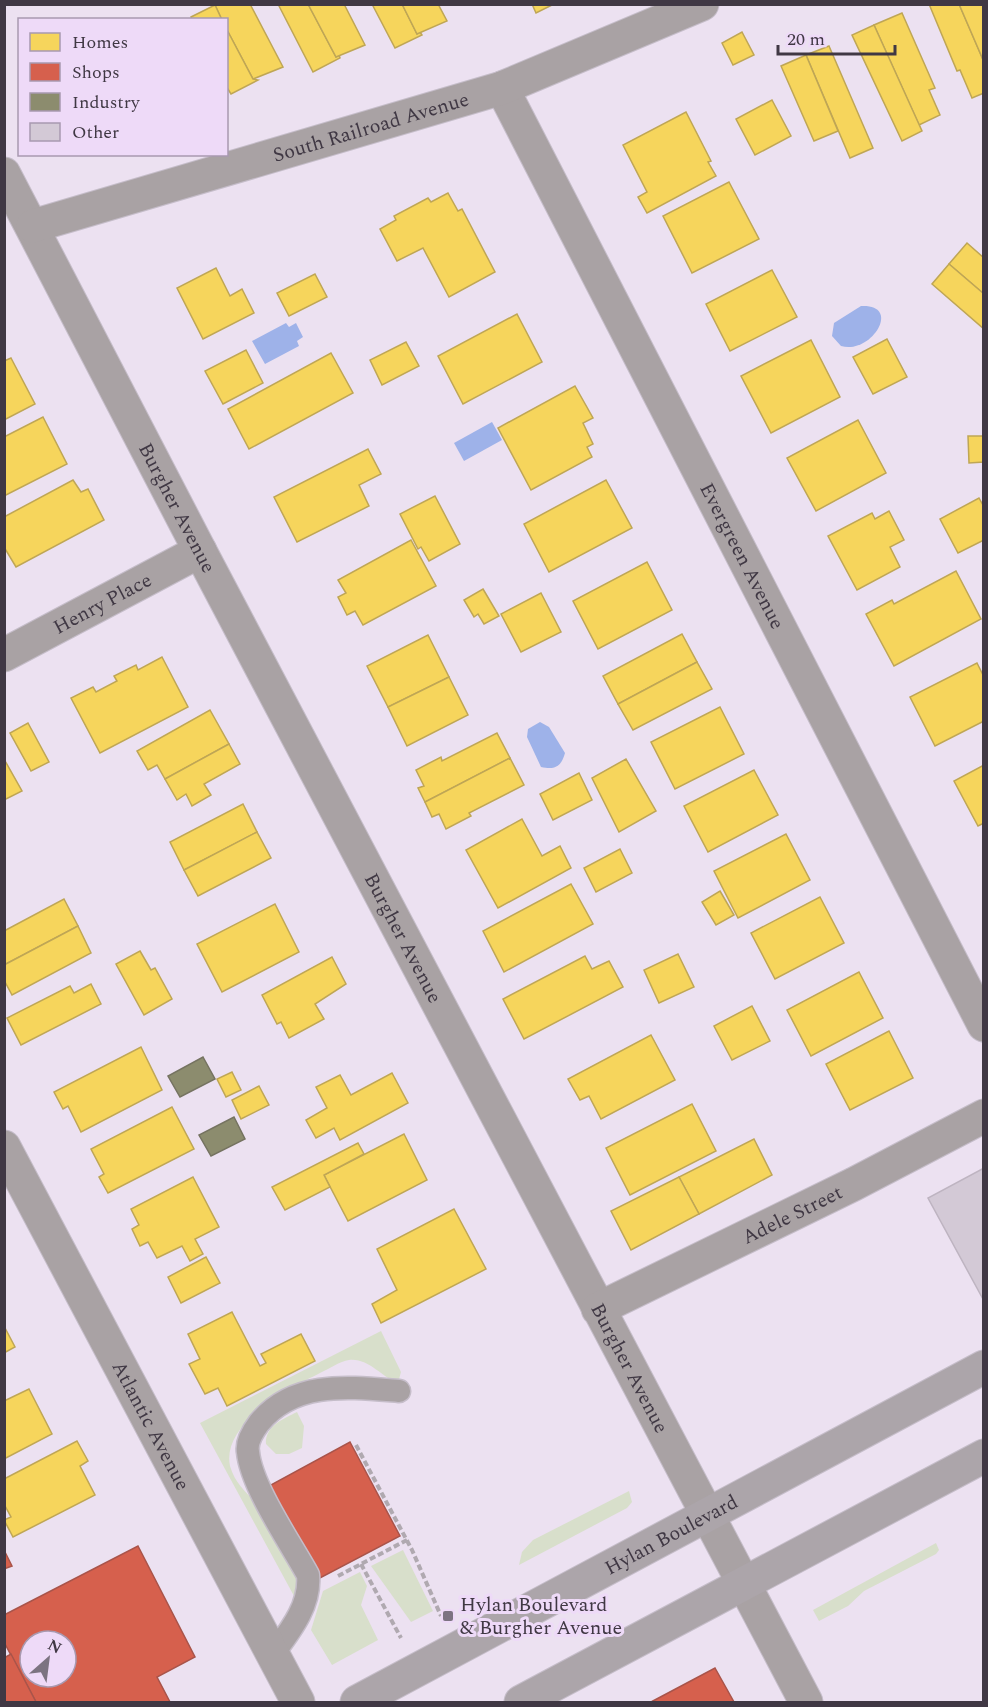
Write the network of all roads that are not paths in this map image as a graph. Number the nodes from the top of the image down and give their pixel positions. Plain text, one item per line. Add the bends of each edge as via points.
1 (702, 4) edge
2 (502, 88) junction
3 (4, 174) edge
4 (33, 226) junction
5 (200, 551) junction
6 (4, 655) edge
7 (984, 1025) edge
8 (984, 1116) edge
9 (4, 1148) edge
10 (598, 1309) junction
11 (984, 1366) edge
12 (399, 1391) dead end
13 (984, 1456) edge
14 (708, 1514) junction
15 (745, 1582) junction
16 (273, 1654) junction
17 (298, 1702) edge
18 (357, 1702) edge
19 (521, 1702) edge
20 (806, 1702) edge

1 - 2 street, South Railroad Avenue
2 - 4 street, South Railroad Avenue
2 - 7 street, Evergreen Avenue
3 - 4 street, Burgher Avenue
4 - 5 street, Burgher Avenue
5 - 6 street, Henry Place
5 - 10 street, Burgher Avenue
8 - 10 street, Adele Street
9 - 16 street, Atlantic Avenue
10 - 14 street, Burgher Avenue
11 - 14 main road, Hylan Boulevard
12 - 16 lane via 327,1388 299,1394 272,1409 248,1442 252,1467 308,1575 305,1602
13 - 15 main road
14 - 15 street, Burgher Avenue
14 - 18 main road, Hylan Boulevard
15 - 19 main road
15 - 20 street, Burgher Avenue
16 - 17 street, Atlantic Avenue

